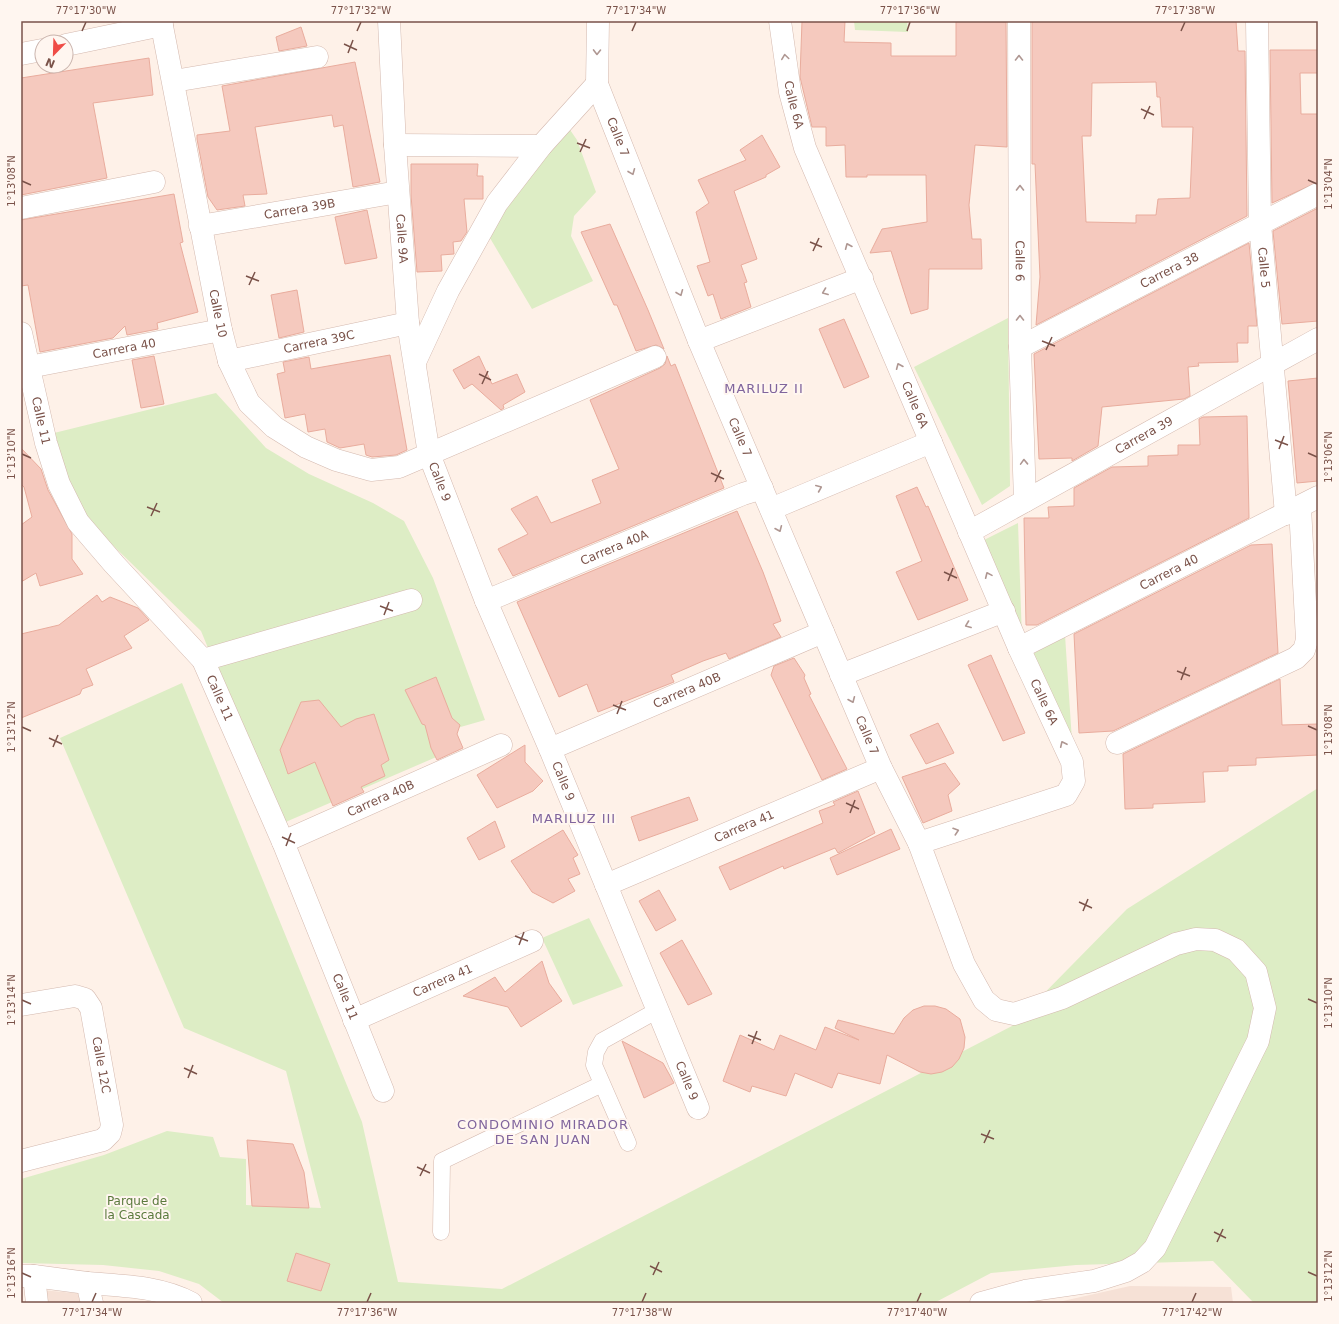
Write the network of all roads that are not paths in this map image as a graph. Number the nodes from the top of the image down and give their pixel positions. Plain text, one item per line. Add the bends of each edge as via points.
1 (389, 21) edge
2 (598, 21) edge
3 (780, 21) edge
4 (1019, 21) edge
5 (1257, 21) edge
6 (161, 23) edge
7 (74, 43) edge
8 (34, 52) edge
9 (21, 54) edge
10 (317, 57) dead end
11 (174, 81) junction
12 (597, 84) junction
13 (395, 145) junction
14 (541, 146) junction
15 (154, 182) dead end
16 (398, 192) junction
17 (1318, 194) edge
18 (21, 208) edge
19 (1260, 224) junction
20 (200, 226) junction
21 (862, 278) junction
22 (408, 322) junction
23 (220, 330) junction
24 (21, 333) edge
25 (1318, 339) edge
26 (699, 341) junction
27 (1020, 348) junction
28 (655, 357) dead end
29 (229, 361) junction
30 (415, 362) junction
31 (1272, 363) junction
32 (29, 367) junction
33 (931, 442) junction
34 (429, 454) junction
35 (752, 491) junction
36 (1025, 501) junction
37 (1301, 506) edge
38 (770, 509) junction
39 (969, 532) junction
40 (411, 600) dead end
41 (486, 601) junction
42 (1004, 611) junction
43 (822, 632) junction
44 (1019, 648) junction
45 (203, 660) junction
46 (841, 675) junction
47 (1117, 743) dead end
48 (501, 745) dead end
49 (550, 748) junction
50 (881, 768) junction
51 (283, 842) junction
52 (919, 843) junction
53 (606, 885) junction
54 (532, 941) dead end
55 (21, 1005) edge
56 (658, 1010) junction
57 (354, 1020) junction
58 (602, 1084) junction
59 (383, 1091) dead end
60 (698, 1108) dead end
61 (628, 1144) dead end
62 (21, 1161) edge
63 (441, 1232) dead end
64 (28, 1276) edge
65 (89, 1293) edge
66 (37, 1303) edge
67 (191, 1303) edge
68 (981, 1303) edge

1 - 13 street, Calle 9A
2 -> 12 street, Calle 7
21 -> 3 street, Calle 6A via 805,148 790,92
27 -> 4 street, Calle 6
5 - 19 street, Calle 5
6 - 7 street
6 - 11 street, Calle 10
8 - 9 street
10 - 11 street
11 - 20 street, Calle 10
12 - 14 street
12 -> 26 street, Calle 7
13 - 14 street
13 - 16 street, Calle 9A
14 - 30 street via 497,203 448,290
15 - 18 street
16 - 20 street, Carrera 39B
16 - 22 street, Calle 9A
17 - 19 street, Carrera 38
19 - 27 street, Carrera 38
19 - 31 street, Calle 5
20 - 23 street, Calle 10
21 -> 26 street
33 -> 21 street, Calle 6A
22 - 29 street, Carrera 39C
22 - 30 street, Calle 9A
23 - 29 street, Calle 10
23 - 32 street, Carrera 40
24 - 32 street, Calle 11
25 - 31 street, Carrera 39
26 - 35 street, Calle 7
36 -> 27 street, Calle 6
28 - 34 street, Calle 10
29 - 34 street, Calle 10 via 249,403 274,427 306,447 336,460 371,470 399,467
30 - 34 street, Calle 9A
31 - 36 street, Carrera 39
31 - 37 street, Calle 5
32 - 45 street, Calle 11 via 46,443 59,484 78,522
38 -> 33 street
33 - 39 street, Calle 6A
34 - 41 street, Calle 9
35 - 38 street, Calle 7
35 - 41 street, Carrera 40A
36 - 39 street, Carrera 39
37 - 44 street, Carrera 40
37 - 47 street, Calle 5 via 1307,640 1304,650 1296,658
38 -> 43 street, Calle 7
42 -> 39 street, Calle 6A
40 - 45 street
41 - 49 street, Calle 9
42 - 44 street, Calle 6A
42 -> 46 street
43 - 46 street, Calle 7
43 - 49 street, Carrera 40B
52 -> 44 street, Calle 6A via 1066,795 1074,781 1072,762
45 - 51 street, Calle 11
46 -> 50 street, Calle 7
48 - 51 street, Carrera 40B
49 - 53 street, Calle 9
50 - 52 street, Calle 7
50 - 53 street, Carrera 41
51 - 57 street, Calle 11
52 - 68 street, Calle 7 via 964,964 984,1000 996,1010 1014,1014 1062,998 1176,944 1196,940 1215,940 1236,950 1256,972 1265,1008 1258,1041 1164,1234 1142,1262 1126,1271 1094,1281 1025,1291
53 - 56 street, Calle 9
54 - 57 street, Carrera 41
55 - 62 street, Calle 12C via 75,996 85,999 91,1008 112,1125 110,1133 103,1140
56 - 58 lane via 602,1041 596,1052 594,1065
56 - 60 street, Calle 9
57 - 59 street, Calle 11
58 - 61 lane
58 - 63 lane via 442,1161
64 - 65 street
64 - 66 street
65 - 67 street via 150,1289 181,1297

